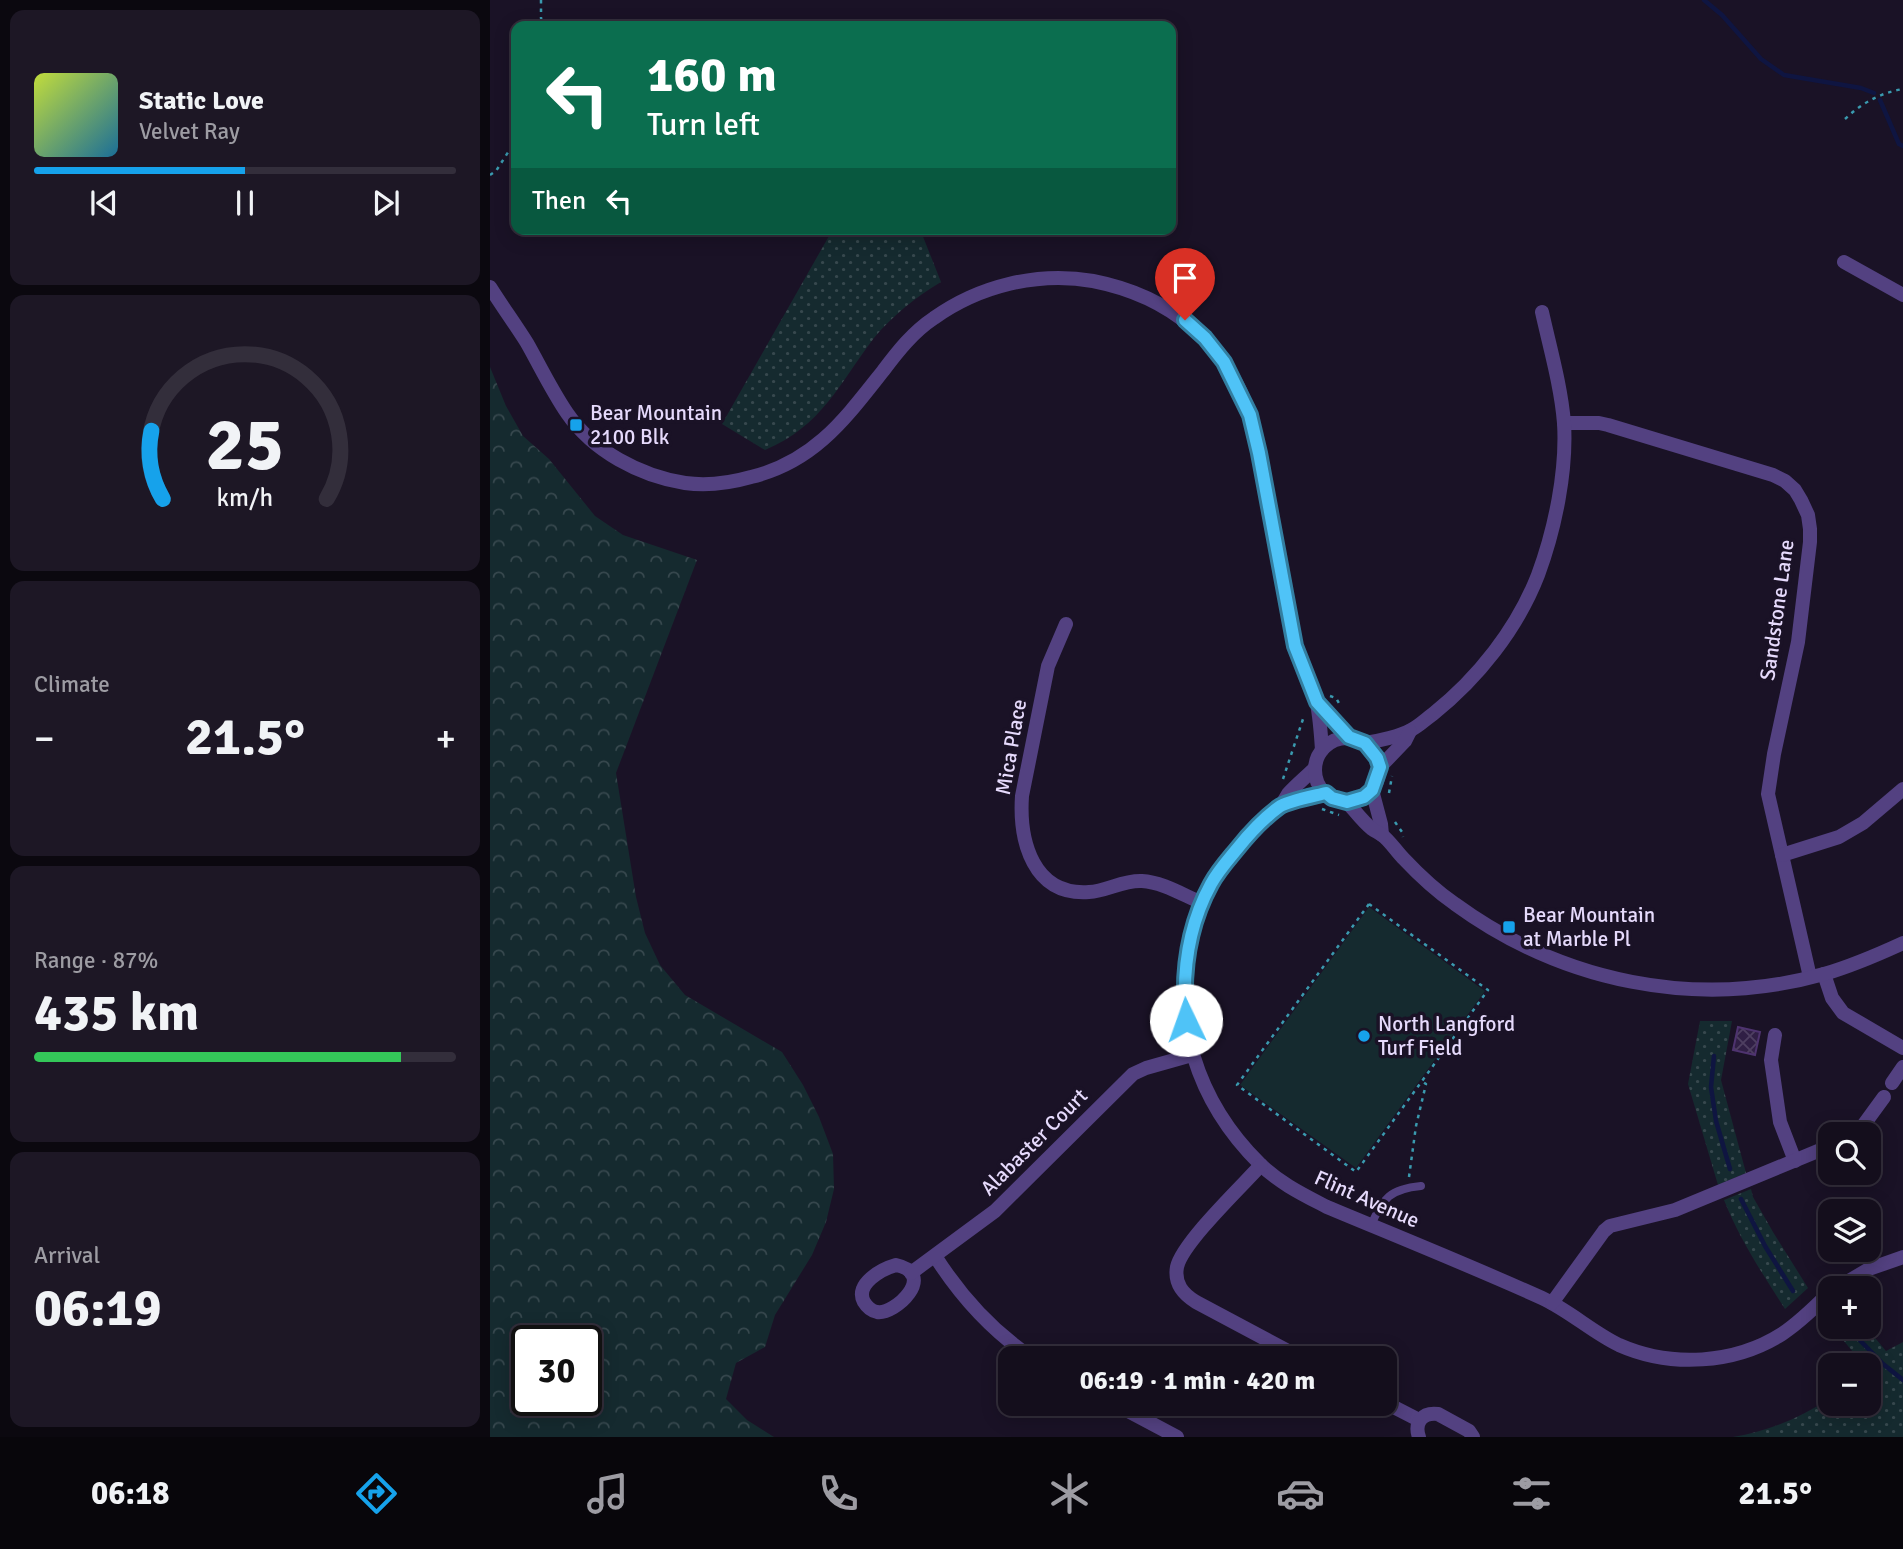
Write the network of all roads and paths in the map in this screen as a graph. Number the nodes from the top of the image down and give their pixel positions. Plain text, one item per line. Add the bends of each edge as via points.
1 (541, 0) edge
2 (542, 21) edge
3 (1903, 89) edge
4 (1845, 119) dead end
5 (511, 148) edge
6 (490, 176) edge
7 (1844, 262) dead end
8 (490, 287) edge
9 (1903, 295) edge
10 (1542, 313) dead end
11 (1564, 423) junction
12 (1066, 624) dead end
13 (1336, 698) dead end
14 (1312, 705) junction
15 (1344, 712) dead end
16 (1409, 731) junction
17 (1349, 737) junction
18 (1365, 743) junction
19 (1322, 750) junction
20 (1315, 768) junction
21 (1386, 771) junction
22 (1282, 782) dead end
23 (1903, 789) edge
24 (1372, 790) junction
25 (1326, 793) junction
26 (1388, 798) dead end
27 (1347, 802) junction
28 (1282, 805) junction
29 (1319, 809) dead end
30 (1346, 819) dead end
31 (1381, 835) junction
32 (1782, 855) junction
33 (1202, 903) junction
34 (1903, 943) edge
35 (1817, 975) junction
36 (1775, 1035) dead end
37 (1903, 1048) edge
38 (1192, 1055) junction
39 (1903, 1067) edge
40 (1421, 1081) junction
41 (1892, 1083) dead end
42 (1884, 1097) dead end
43 (1866, 1122) edge
44 (1818, 1151) edge
45 (1796, 1161) junction
46 (1261, 1165) junction
47 (1421, 1186) dead end
48 (1407, 1188) junction
49 (1371, 1225) junction
50 (934, 1256) junction
51 (1903, 1257) edge
52 (911, 1273) dead end
53 (1857, 1276) edge
54 (1552, 1303) junction
55 (1818, 1304) edge
56 (1017, 1346) edge
57 (1278, 1346) edge
58 (1397, 1409) edge
59 (1138, 1416) edge
60 (1419, 1420) junction
61 (1177, 1437) edge
62 (1419, 1437) edge
63 (1474, 1437) edge

1 - 2 path
3 - 4 path via 1877,97
5 - 6 path
7 - 9 street
8 - 14 street via 568,415 584,433 646,473 698,484 761,475 813,449 834,431 915,333 976,294 1000,285 1057,278 1136,292 1185,320 1205,338 1224,362 1250,415 1293,639
10 - 11 street
11 - 16 street via 1555,520 1529,594 1505,637 1473,677
11 - 32 street, Sandstone Lane via 1608,425 1773,475 1785,481 1801,500 1808,515 1810,542 1798,642 1768,784
12 - 33 street, Mica Place via 1048,666 1022,796 1023,829 1032,861 1042,876 1074,892 1149,881
13 - 15 path
14 - 17 street
14 - 19 street
14 - 22 path
16 - 18 street
16 - 21 street
17 - 18 street
17 - 19 street
18 - 21 street
19 - 20 street
20 - 25 street
20 - 28 street, Flint Avenue
21 - 24 street
21 - 26 path
23 - 32 street via 1863,823
24 - 27 street
24 - 31 street
25 - 27 street
25 - 28 street, Flint Avenue
27 - 31 street
28 - 33 street, Flint Avenue via 1243,841
29 - 30 path
31 - 35 street via 1424,879 1470,915 1522,946 1578,969 1638,984 1704,990 1769,985
32 - 35 street, Sandstone Lane
33 - 38 street, Flint Avenue via 1184,979
34 - 35 street
35 - 37 street, Sandstone Lane via 1843,1013
36 - 45 street via 1771,1060 1780,1122
38 - 46 street, Flint Avenue via 1220,1116
38 - 50 street, Alabaster Court via 1133,1074 995,1211
39 - 41 street
40 - 40 path via 1356,1172 1237,1085 1369,904 1488,990
40 - 48 path via 1426,1084
42 - 43 street
44 - 45 street
45 - 54 street via 1675,1210 1610,1226
46 - 49 street, Flint Avenue via 1303,1195
46 - 57 street via 1186,1248 1177,1278 1186,1296
47 - 48 lane
48 - 49 lane via 1386,1198
49 - 54 street, Flint Avenue
50 - 52 street, Alabaster Court
50 - 56 street via 982,1318
51 - 53 street
54 - 55 street, Flint Avenue via 1638,1353 1686,1360 1712,1359 1759,1347
58 - 60 street
59 - 61 street
60 - 62 street
60 - 63 street via 1437,1414

